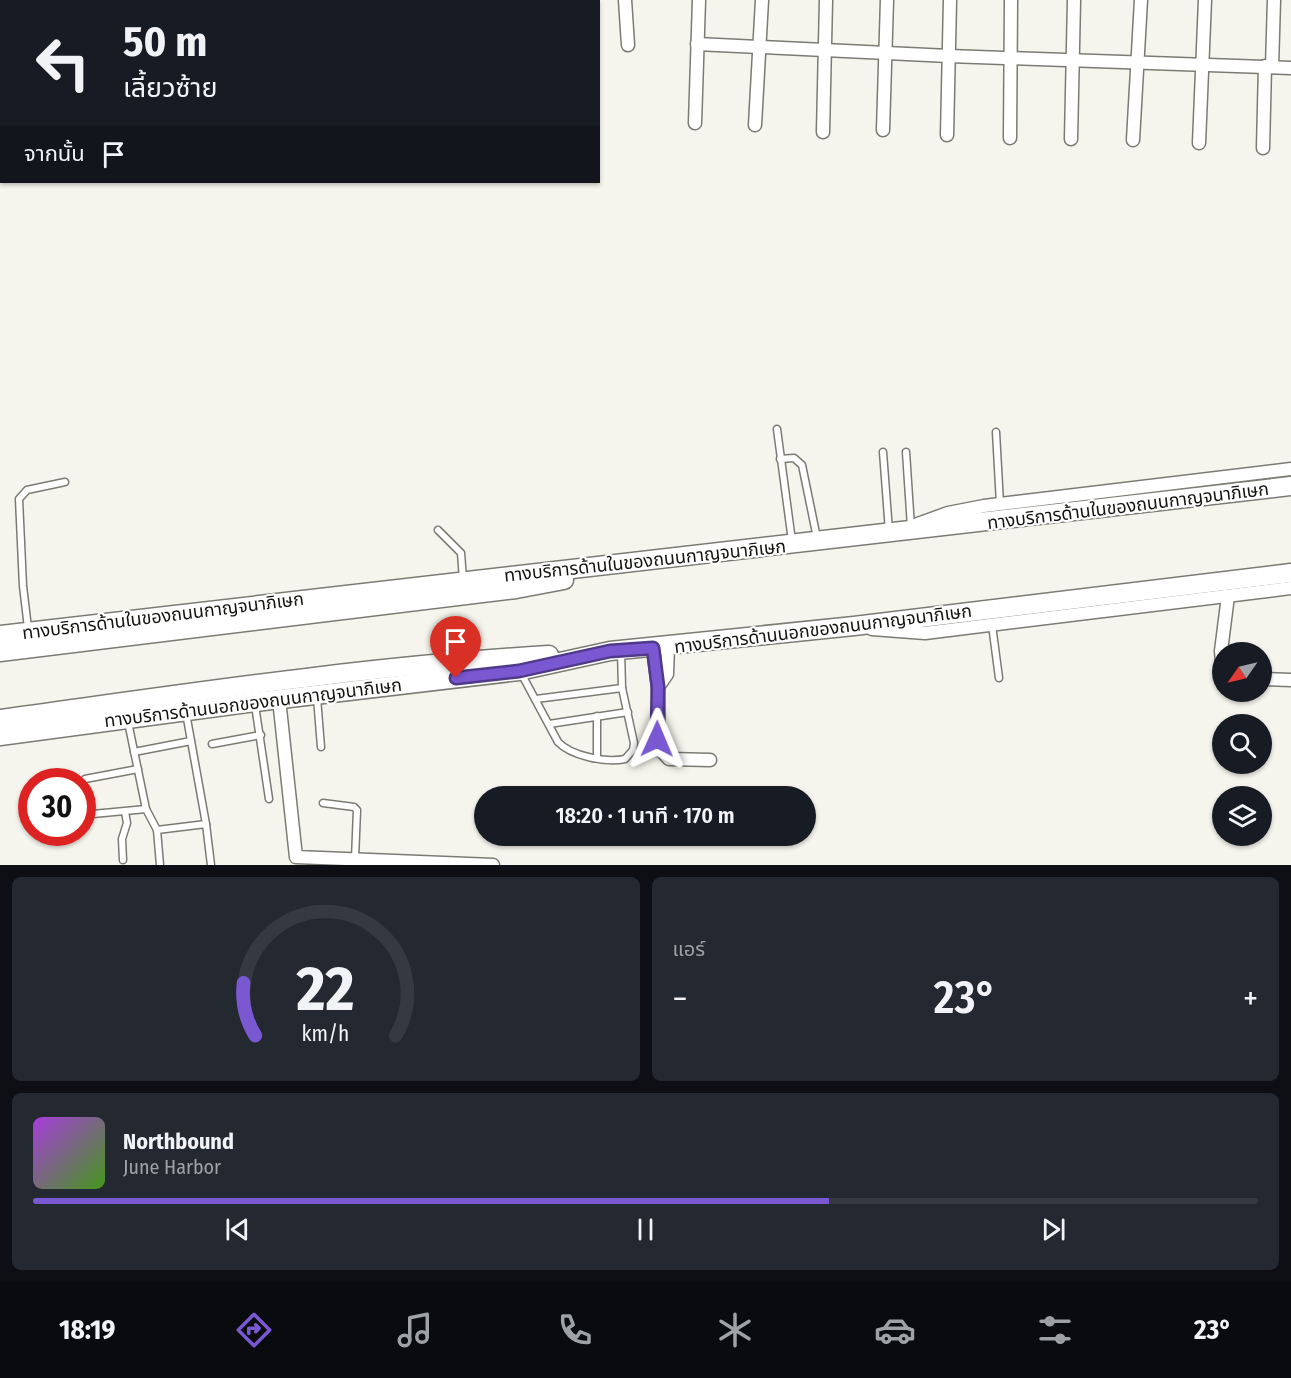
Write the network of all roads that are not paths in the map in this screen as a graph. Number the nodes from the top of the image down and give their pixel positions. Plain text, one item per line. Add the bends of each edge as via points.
1 (625, 0) edge
2 (699, 0) edge
3 (762, 0) edge
4 (826, 0) edge
5 (887, 0) edge
6 (950, 0) edge
7 (1011, 0) edge
8 (1074, 0) edge
9 (1141, 0) edge
10 (1205, 0) edge
11 (1274, 0) edge
12 (697, 44) junction
13 (628, 45) dead end
14 (761, 47) junction
15 (824, 50) junction
16 (884, 53) junction
17 (949, 56) junction
18 (1011, 58) junction
19 (1072, 60) junction
20 (1138, 61) junction
21 (1203, 65) junction
22 (1268, 67) junction
23 (1291, 68) edge
24 (695, 123) dead end
25 (755, 125) dead end
26 (883, 130) dead end
27 (823, 132) dead end
28 (947, 135) dead end
29 (1010, 138) dead end
30 (1071, 139) dead end
31 (1133, 140) dead end
32 (1199, 143) dead end
33 (1263, 148) dead end
34 (777, 429) dead end
35 (996, 432) dead end
36 (883, 452) dead end
37 (906, 452) dead end
38 (780, 459) junction
39 (1291, 469) edge
40 (65, 482) dead end
41 (1291, 486) edge
42 (1000, 505) junction
43 (438, 531) dead end
44 (898, 532) junction
45 (818, 542) junction
46 (792, 545) junction
47 (621, 563) junction
48 (1291, 573) edge
49 (463, 580) junction
50 (1291, 588) edge
51 (1228, 596) junction
52 (992, 625) junction
53 (854, 626) junction
54 (28, 632) junction
55 (0, 635) edge
56 (1222, 642) edge
57 (660, 647) junction
58 (616, 651) junction
59 (0, 652) edge
60 (519, 671) junction
61 (999, 678) dead end
62 (1272, 679) edge
63 (1291, 680) edge
64 (622, 688) junction
65 (317, 694) junction
66 (279, 699) junction
67 (536, 699) junction
68 (255, 702) junction
69 (186, 711) junction
70 (628, 712) junction
71 (597, 716) junction
72 (128, 718) junction
73 (0, 719) edge
74 (549, 724) junction
75 (261, 735) junction
76 (0, 736) edge
77 (191, 741) junction
78 (212, 744) dead end
79 (321, 747) dead end
80 (134, 752) junction
81 (597, 757) junction
82 (710, 760) dead end
83 (138, 769) junction
84 (96, 777) edge
85 (269, 799) dead end
86 (323, 803) dead end
87 (146, 808) junction
88 (125, 812) junction
89 (96, 814) edge
90 (206, 824) junction
91 (157, 830) junction
92 (355, 859) junction
93 (123, 860) dead end
94 (297, 861) edge
95 (160, 865) edge
96 (211, 865) edge
97 (493, 865) edge

1 - 13 street
2 - 12 street
3 - 14 street
4 - 15 street
5 - 16 street
6 - 17 street
7 - 18 street
8 - 19 street
9 - 20 street
10 - 21 street
11 - 22 street
12 - 14 street
12 - 24 street
14 - 15 street
14 - 25 street
15 - 16 street
15 - 27 street
16 - 17 street
16 - 26 street
17 - 18 street
17 - 28 street
18 - 19 street
18 - 29 street
19 - 20 street
19 - 30 street
20 - 21 street
20 - 31 street
21 - 22 street
21 - 32 street
22 - 23 street
22 - 33 street
34 - 38 lane
35 - 42 lane
36 - 44 lane
37 - 44 lane
38 - 45 lane via 794,458 802,465
38 - 46 lane
39 - 42 street
40 - 54 lane via 27,490 19,499
41 - 44 main road, ทางบริการด้านในของถนนกาญจนาภิเษก
42 - 44 street via 948,513
43 - 49 lane via 461,554
44 - 45 main road, ทางบริการด้านในของถนนกาญจนาภิเษก
45 - 46 main road, ทางบริการด้านในของถนนกาญจนาภิเษก
46 - 47 main road, ทางบริการด้านในของถนนกาญจนาภิเษก
47 - 49 main road, ทางบริการด้านในของถนนกาญจนาภิเษก
47 - 59 main road via 516,589
48 - 53 main road, ทางบริการด้านนอกของถนนกาญจนาภิเษก
49 - 54 main road, ทางบริการด้านในของถนนกาญจนาภิเษก
50 - 51 street
51 - 52 street
51 - 56 street
52 - 53 street via 925,633
52 - 61 lane
53 - 57 main road, ทางบริการด้านนอกของถนนกาญจนาภิเษก
54 - 55 main road, ทางบริการด้านในของถนนกาญจนาภิเษก
57 - 58 main road, ทางบริการด้านนอกของถนนกาญจนาภิเษก
57 - 82 street via 667,674 658,687 657,739 663,754 679,761
58 - 60 main road, ทางบริการด้านนอกของถนนกาญจนาภิเษก
58 - 64 lane
58 - 73 main road via 431,664
60 - 65 main road, ทางบริการด้านนอกของถนนกาญจนาภิเษก
60 - 67 lane
62 - 63 street
64 - 67 lane
64 - 70 lane
65 - 66 main road, ทางบริการด้านนอกของถนนกาญจนาภิเษก
65 - 79 lane
66 - 68 main road, ทางบริการด้านนอกของถนนกาญจนาภิเษก
66 - 94 street
67 - 74 lane
68 - 69 main road, ทางบริการด้านนอกของถนนกาญจนาภิเษก
68 - 75 lane
69 - 72 main road, ทางบริการด้านนอกของถนนกาญจนาภิเษก
69 - 77 lane
70 - 71 lane
70 - 81 lane via 634,743 630,756 620,760
71 - 74 lane
71 - 81 lane
72 - 76 main road, ทางบริการด้านนอกของถนนกาญจนาภิเษก
72 - 80 lane
74 - 81 lane via 565,749
75 - 78 lane
75 - 85 lane
77 - 80 lane
77 - 90 lane
80 - 83 lane
83 - 84 lane
83 - 87 lane
86 - 92 lane via 357,810
87 - 88 lane
87 - 91 lane
88 - 89 lane
88 - 93 lane
90 - 91 lane
90 - 96 lane
91 - 95 lane
92 - 94 street
92 - 97 street

